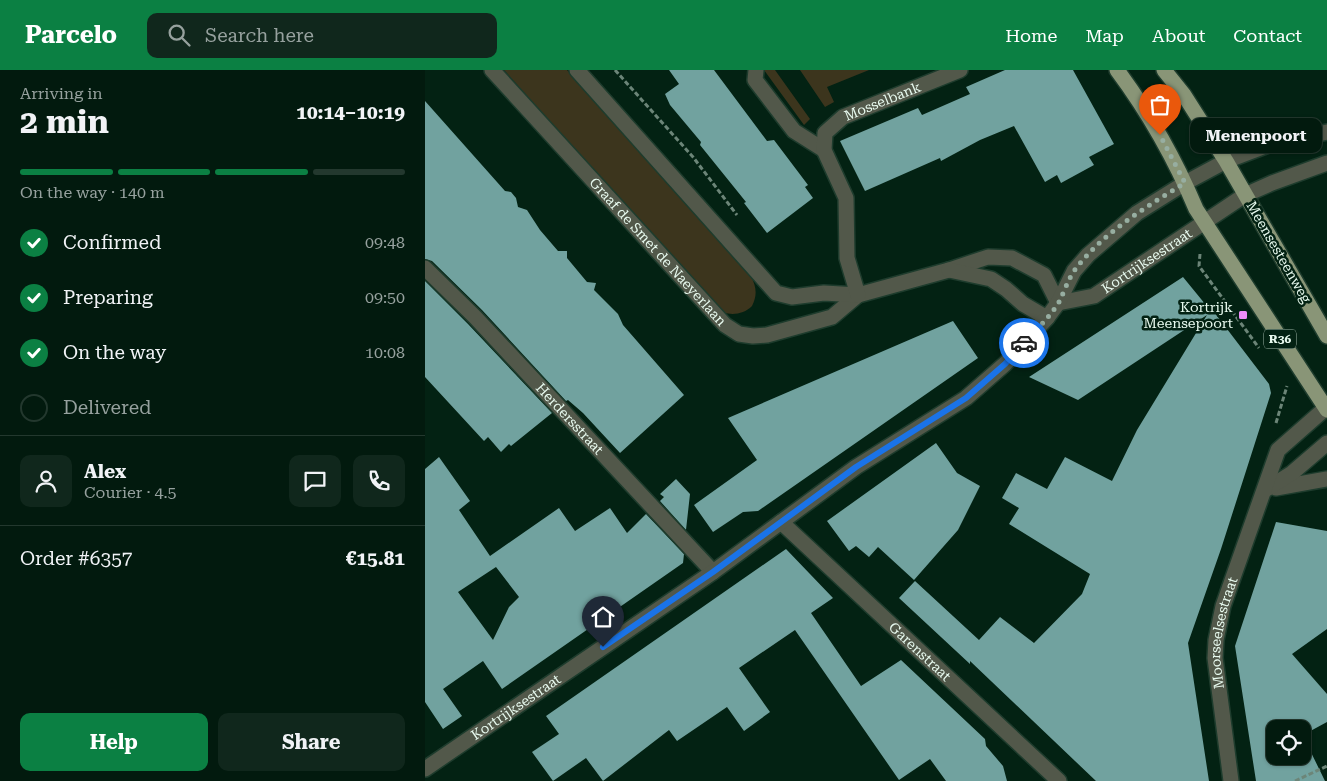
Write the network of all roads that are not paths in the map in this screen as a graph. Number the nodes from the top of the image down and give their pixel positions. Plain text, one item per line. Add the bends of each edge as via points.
1 (492, 70) edge
2 (577, 70) edge
3 (756, 70) edge
4 (960, 70) edge
5 (1117, 70) edge
6 (1164, 70) edge
7 (1327, 132) edge
8 (824, 150) junction
9 (1226, 161) junction
10 (1327, 164) edge
11 (1185, 183) junction
12 (1245, 195) junction
13 (1203, 221) junction
14 (425, 268) edge
15 (949, 270) junction
16 (859, 295) junction
17 (1058, 303) junction
18 (1047, 318) junction
19 (1327, 336) edge
20 (1327, 409) edge
21 (1327, 443) edge
22 (1327, 479) edge
23 (1265, 490) junction
24 (781, 522) junction
25 (713, 572) junction
26 (425, 769) edge
27 (1059, 781) edge
28 (1231, 781) edge

1 - 16 street, Graaf de Smet de Naeyerlaan via 725,325 739,334 767,335 832,317
2 - 16 street, Graaf de Smet de Naeyerlaan via 776,293 792,297 824,293
3 - 8 street via 755,80 794,131
4 - 8 street, Mosselbank via 843,117 825,133
5 - 11 main road, R36 via 1152,119
6 - 9 main road, Meensesteenweg
7 - 9 street, Kortrijksestraat via 1277,142
8 - 16 street via 846,198 847,258
9 - 11 street, Kortrijksestraat
9 - 12 main road, Meensesteenweg
10 - 12 street, Kortrijksestraat
11 - 13 main road, R36
11 - 17 street, Kortrijksestraat via 1137,213 1100,244 1074,271
12 - 13 street, Kortrijksestraat
12 - 19 main road, Meensesteenweg
13 - 17 street, Kortrijksestraat via 1094,296
13 - 20 main road, R36
14 - 25 street, Herdersstraat via 475,317
15 - 16 street, Graaf de Smet de Naeyerlaan
15 - 17 street, Graaf de Smet de Naeyerlaan via 988,257 1012,258 1044,275
15 - 18 street, Graaf de Smet de Naeyerlaan via 991,280
17 - 18 street, Kortrijksestraat
18 - 24 street, Kortrijksestraat via 1005,364 966,398 856,467
20 - 23 street, Moorseelsestraat via 1278,450 1267,474
21 - 23 street via 1292,473
22 - 23 street
23 - 28 street, Moorseelsestraat via 1223,606 1216,640 1215,658
24 - 25 street, Kortrijksestraat
24 - 27 street, Garenstraat
25 - 26 street, Kortrijksestraat

